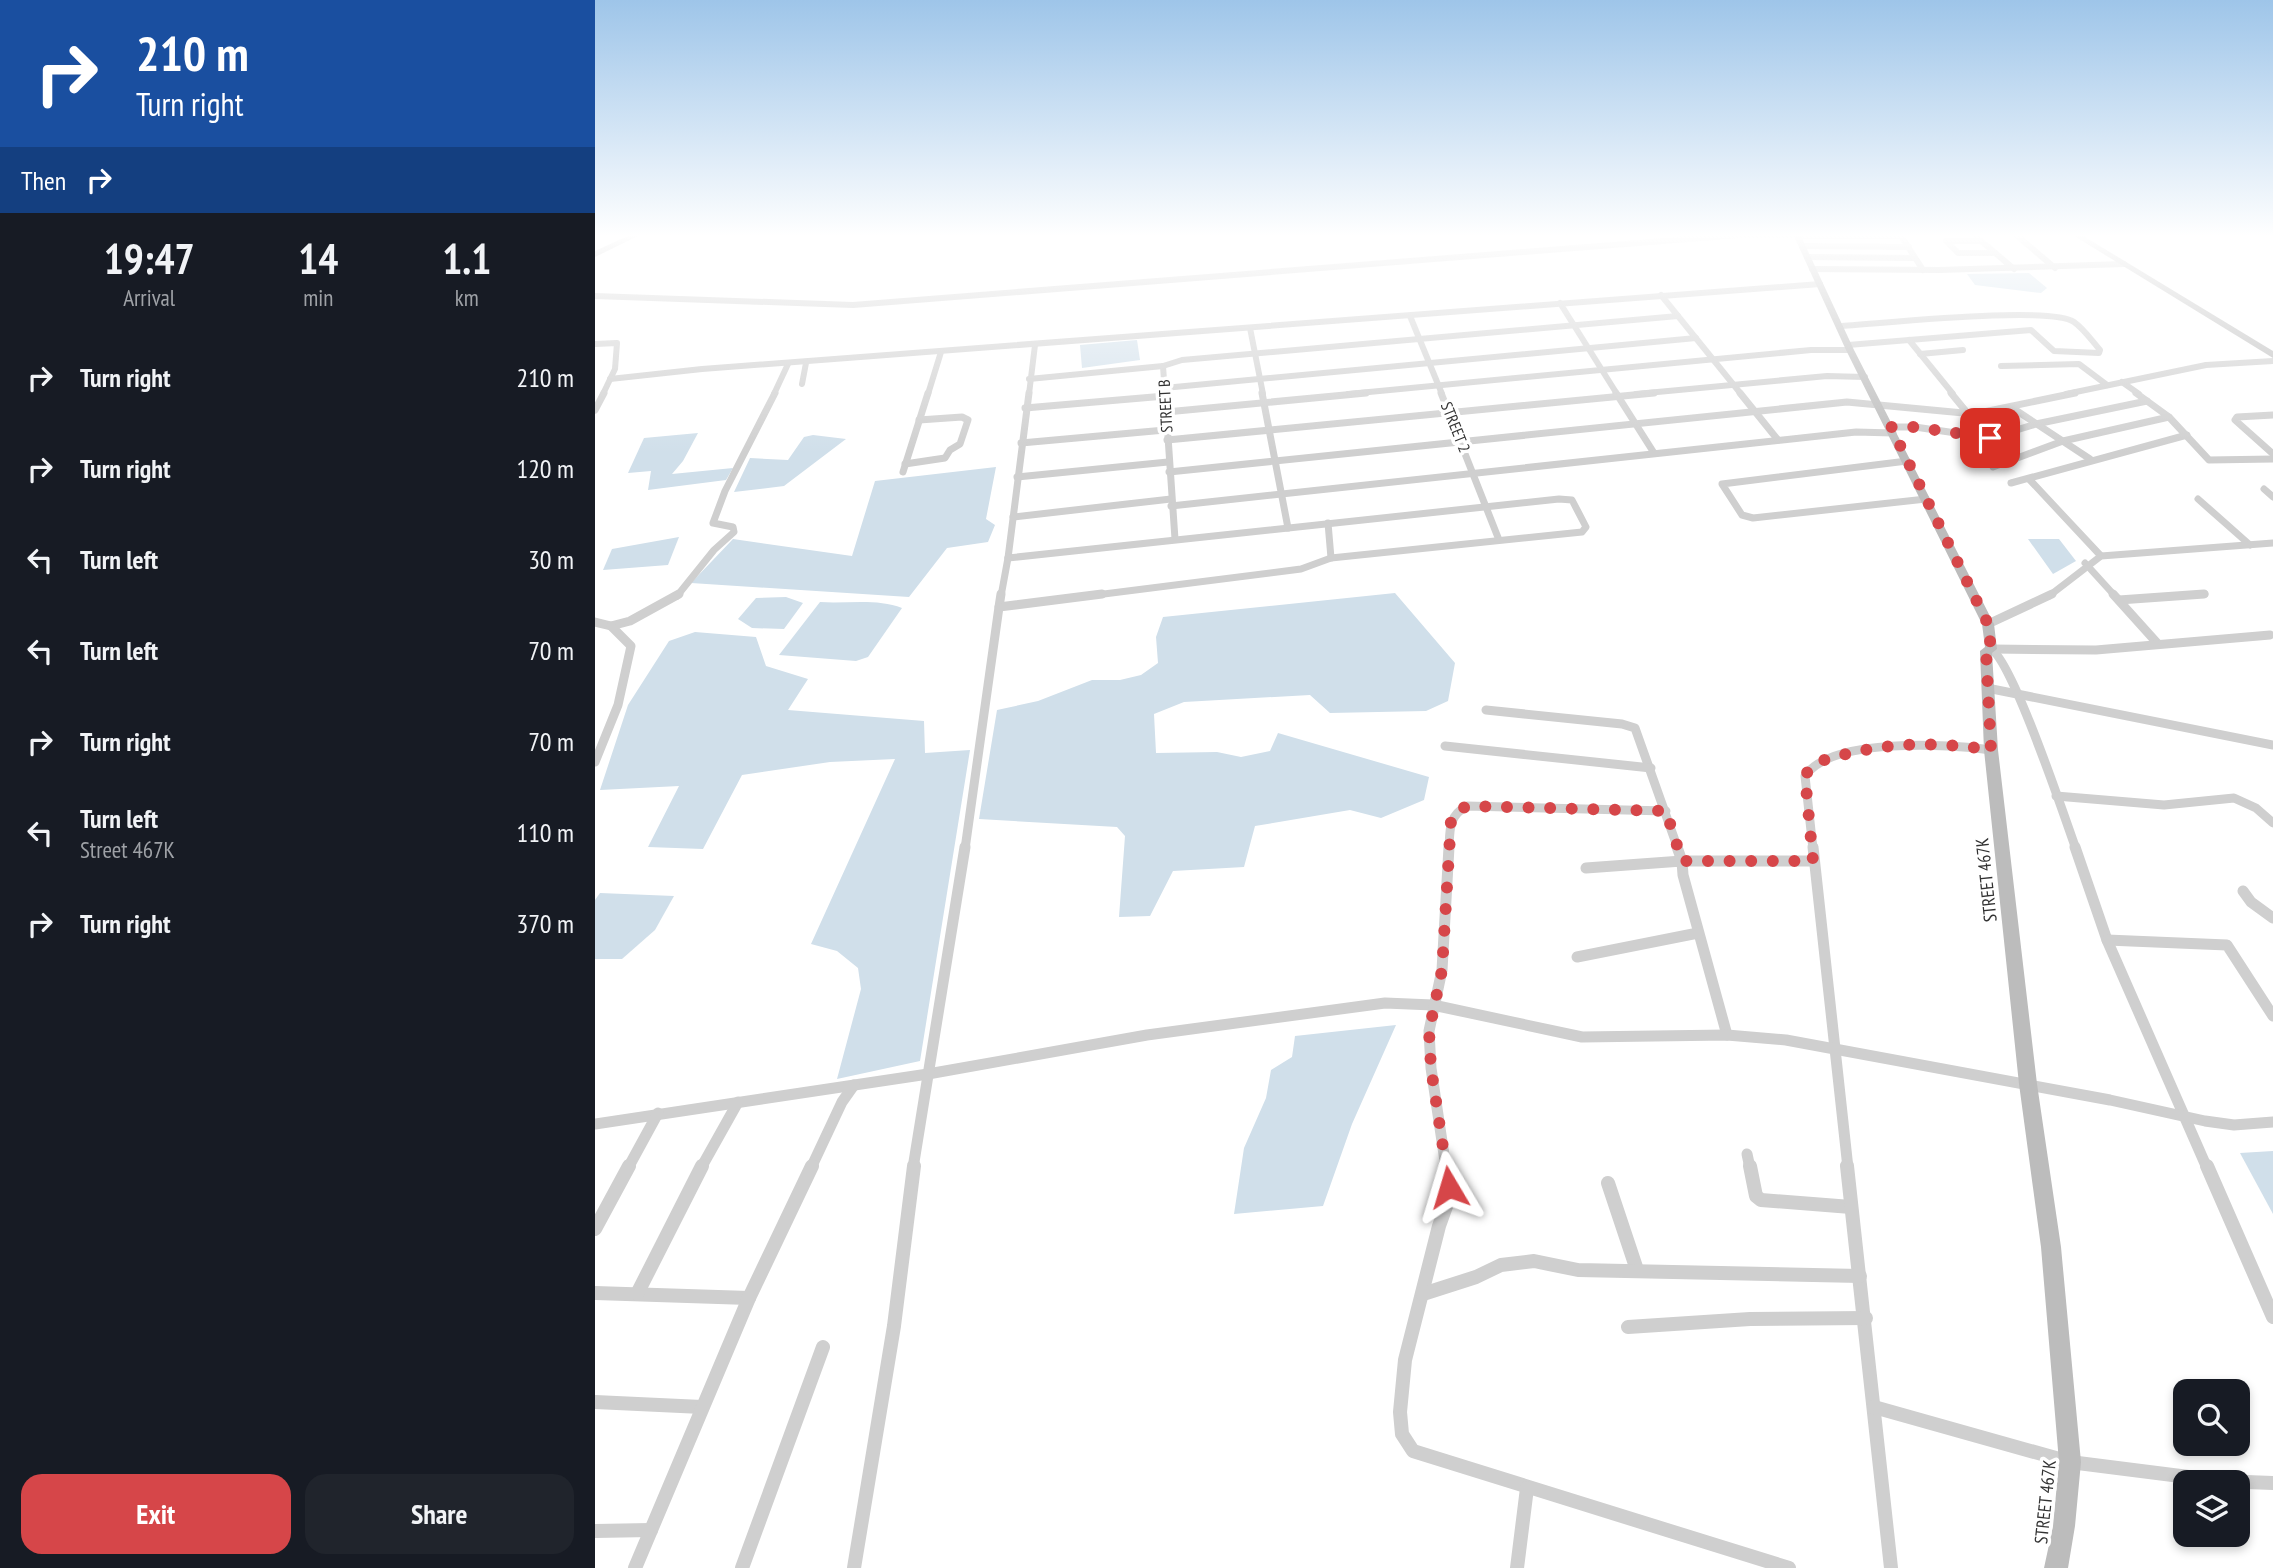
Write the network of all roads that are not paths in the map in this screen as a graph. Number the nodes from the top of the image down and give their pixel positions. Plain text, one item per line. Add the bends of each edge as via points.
1 (1512, 307) edge
2 (1562, 307) edge
3 (1671, 307) edge
4 (1830, 307) edge
5 (2195, 307) edge
6 (1410, 316) junction
7 (1678, 316) junction
8 (1573, 325) junction
9 (1839, 326) junction
10 (1250, 328) junction
11 (1696, 338) junction
12 (1420, 339) junction
13 (1909, 340) junction
14 (595, 344) edge
15 (1035, 345) junction
16 (1849, 347) junction
17 (1588, 348) junction
18 (1963, 350) dead end
19 (941, 352) junction
20 (2067, 353) junction
21 (1255, 354) junction
22 (1920, 354) junction
23 (2273, 355) edge
24 (1713, 360) junction
25 (2273, 361) edge
26 (806, 363) junction
27 (1430, 363) junction
28 (788, 364) junction
29 (2079, 364) junction
30 (1163, 366) junction
31 (2001, 366) dead end
32 (1602, 370) junction
33 (1865, 377) junction
34 (610, 379) junction
35 (1029, 379) junction
36 (1260, 379) junction
37 (2122, 382) junction
38 (802, 384) dead end
39 (1734, 385) junction
40 (2107, 385) junction
41 (1439, 386) junction
42 (1165, 392) junction
43 (1618, 397) junction
44 (2147, 401) junction
45 (1264, 403) junction
46 (1878, 403) junction
47 (2011, 407) junction
48 (1025, 408) junction
49 (595, 410) edge
50 (1167, 412) junction
51 (1755, 412) junction
52 (1450, 413) junction
53 (1969, 415) junction
54 (2273, 415) edge
55 (2169, 418) junction
56 (919, 420) junction
57 (1636, 424) junction
58 (2036, 424) junction
59 (1165, 430) junction
60 (1269, 430) junction
61 (1892, 430) junction
62 (2187, 435) junction
63 (1167, 440) junction
64 (1778, 440) junction
65 (2063, 441) junction
66 (1462, 442) junction
67 (1021, 443) junction
68 (1654, 453) junction
69 (2273, 457) edge
70 (2090, 459) junction
71 (1275, 461) junction
72 (1907, 461) junction
73 (1168, 462) junction
74 (1993, 467) dead end
75 (1169, 472) junction
76 (1474, 472) junction
77 (1017, 477) junction
78 (2029, 479) junction
79 (2011, 483) dead end
80 (2265, 489) dead end
81 (1281, 494) junction
82 (2273, 497) edge
83 (1926, 499) junction
84 (2198, 499) dead end
85 (1171, 503) junction
86 (1487, 506) junction
87 (1013, 517) junction
88 (1328, 523) junction
89 (1288, 528) junction
90 (1175, 539) junction
91 (1499, 540) junction
92 (2273, 543) edge
93 (2250, 545) junction
94 (2101, 556) junction
95 (1008, 558) junction
96 (1331, 558) junction
97 (2085, 563) junction
98 (2205, 594) dead end
99 (2119, 600) junction
100 (999, 607) junction
101 (595, 622) edge
102 (1988, 624) junction
103 (611, 626) junction
104 (2270, 635) dead end
105 (2158, 645) junction
106 (1991, 649) junction
107 (1987, 688) junction
108 (2017, 693) junction
109 (1486, 710) dead end
110 (2273, 745) edge
111 (1445, 746) dead end
112 (1991, 750) junction
113 (595, 762) edge
114 (1651, 768) junction
115 (2056, 796) junction
116 (1666, 811) junction
117 (2273, 823) edge
118 (1682, 861) junction
119 (1813, 861) junction
120 (1586, 868) dead end
121 (2243, 891) dead end
122 (2273, 918) edge
123 (1698, 933) junction
124 (2107, 940) junction
125 (1577, 957) dead end
126 (1433, 1005) junction
127 (2273, 1016) edge
128 (1727, 1035) junction
129 (1835, 1047) junction
130 (928, 1074) junction
131 (2028, 1084) junction
132 (854, 1085) junction
133 (738, 1102) junction
134 (658, 1113) junction
135 (2184, 1115) junction
136 (2273, 1122) edge
137 (595, 1124) edge
138 (1747, 1154) dead end
139 (1608, 1183) dead end
140 (1851, 1207) junction
141 (595, 1229) edge
142 (1637, 1270) junction
143 (1860, 1276) junction
144 (595, 1293) edge
145 (637, 1294) junction
146 (1423, 1294) junction
147 (749, 1298) junction
148 (2273, 1317) edge
149 (1866, 1318) junction
150 (1628, 1327) dead end
151 (823, 1347) dead end
152 (595, 1402) edge
153 (702, 1406) junction
154 (1874, 1407) junction
155 (2070, 1462) junction
156 (2273, 1483) edge
157 (1527, 1488) junction
158 (651, 1530) junction
159 (595, 1531) edge
160 (635, 1568) edge
161 (742, 1568) edge
162 (854, 1568) edge
163 (1517, 1568) edge
164 (1789, 1568) edge
165 (1891, 1568) edge
166 (2056, 1568) edge

1 - 6 street
2 - 8 street
3 - 7 street
4 - 9 street, STREET 467K
5 - 23 street
6 - 10 street
6 - 12 street, STREET 2
7 - 8 street, STREET B
7 - 11 street
8 - 12 street, STREET B
8 - 17 street
9 - 16 street, STREET 467K
9 - 20 street via 1975,318 2066,319 2080,326 2099,350
10 - 15 street
10 - 21 street
11 - 17 street
11 - 24 street
12 - 21 street, STREET B
12 - 27 street, STREET 2
13 - 16 street
13 - 20 street via 2031,330 2049,349
13 - 22 street
14 - 34 street via 617,343
15 - 19 street
15 - 35 street
16 - 24 street
16 - 33 street, STREET 467K
17 - 27 street
17 - 32 street
18 - 22 street
19 - 26 street
19 - 56 street
20 - 29 street
21 - 30 street, STREET B
21 - 36 street
22 - 53 street
24 - 32 street
24 - 39 street
25 - 37 street via 2206,365
26 - 28 street
26 - 38 street
27 - 36 street
27 - 41 street, STREET 2
28 - 34 street
28 - 103 street via 713,523 733,527 734,532 677,596 657,609
29 - 31 street
29 - 40 street
30 - 35 street
30 - 42 street, STREET B
32 - 41 street
32 - 43 street
33 - 39 street
33 - 46 street, STREET 467K
34 - 49 street
35 - 48 street
36 - 42 street
36 - 45 street
37 - 40 street
37 - 44 street
39 - 43 street
39 - 51 street
40 - 47 street
41 - 45 street
41 - 52 street, STREET 2
42 - 48 street
42 - 50 street, STREET B
43 - 52 street
43 - 57 street
44 - 55 street
44 - 58 street
45 - 50 street
45 - 60 street
46 - 51 street
46 - 53 street
46 - 61 street, STREET 467K
47 - 53 street
47 - 58 street
48 - 67 street
50 - 59 street, STREET B
51 - 57 street
51 - 64 street
52 - 60 street
52 - 66 street, STREET 2
54 - 69 street via 2235,420
55 - 62 street
55 - 65 street
56 - 56 street via 968,420 960,444 944,458 904,468
57 - 66 street
57 - 68 street
58 - 61 street via 1990,438 1915,427
58 - 65 street
59 - 63 street, STREET B
59 - 67 street
60 - 63 street
60 - 71 street
61 - 64 street
61 - 72 street, STREET 467K
62 - 69 street via 2209,460
62 - 70 street
63 - 73 street, STREET B
64 - 68 street
65 - 70 street
65 - 74 street
66 - 71 street
66 - 76 street, STREET 2
67 - 77 street
68 - 76 street
70 - 78 street
71 - 75 street
71 - 81 street
72 - 83 street, STREET 467K
72 - 83 street via 1723,484 1742,515 1753,518
73 - 75 street, STREET B
73 - 77 street
75 - 85 street, STREET B
76 - 81 street
76 - 86 street, STREET 2
77 - 87 street
78 - 79 street
78 - 94 street
80 - 82 street
81 - 85 street
81 - 89 street
83 - 102 street, STREET 467K
84 - 93 street
85 - 87 street
85 - 90 street, STREET B
86 - 88 street
86 - 91 street, STREET 2
86 - 91 street via 1572,500 1586,527 1582,532
87 - 95 street
88 - 89 street
88 - 96 street
89 - 90 street
90 - 95 street
91 - 96 street
92 - 93 street
93 - 94 street
94 - 97 street
95 - 100 street
96 - 100 street via 1301,569
97 - 99 street
97 - 102 street via 2069,583 2049,596
98 - 99 street
99 - 105 street
100 - 130 street via 956,915
101 - 103 street
102 - 106 street, STREET 467K
103 - 113 street via 631,646 618,705
104 - 105 street
105 - 106 street via 2072,653
106 - 107 street, STREET 467K via 1986,651
106 - 108 street via 1998,653
107 - 108 street
107 - 112 street, STREET 467K
108 - 110 street
108 - 115 street
109 - 114 street via 1630,726 1639,733
111 - 114 street
112 - 119 street via 1951,744 1881,746 1809,767 1805,776
112 - 131 street, STREET 467K
114 - 116 street
115 - 117 street via 2164,805 2234,798
115 - 124 street
116 - 118 street
116 - 126 street via 1467,806 1457,811 1451,820 1442,970
118 - 119 street
118 - 120 street
118 - 123 street
119 - 129 street
121 - 122 street
123 - 125 street
123 - 128 street
124 - 127 street via 2228,945
124 - 135 street
126 - 128 street via 1582,1037
126 - 130 street via 1385,1003 1187,1030
126 - 146 street via 1431,1068 1449,1187
128 - 129 street
129 - 131 street
129 - 140 street
130 - 132 street
130 - 162 street via 894,1326
131 - 135 street
131 - 155 street, STREET 467K via 2050,1247
132 - 133 street
132 - 147 street
133 - 134 street
133 - 145 street
134 - 137 street
134 - 141 street
135 - 136 street via 2234,1125
135 - 148 street
138 - 140 street via 1756,1196 1761,1200
139 - 142 street
140 - 143 street
142 - 143 street
142 - 146 street via 1578,1270 1534,1261 1501,1265
143 - 149 street
144 - 145 street
145 - 147 street
146 - 157 street via 1405,1360 1402,1434 1413,1451
147 - 153 street
149 - 150 street
149 - 154 street
151 - 161 street
152 - 153 street
153 - 158 street
154 - 155 street
154 - 165 street
155 - 156 street
155 - 166 street, STREET 467K
157 - 163 street
157 - 164 street
158 - 159 street
158 - 160 street

